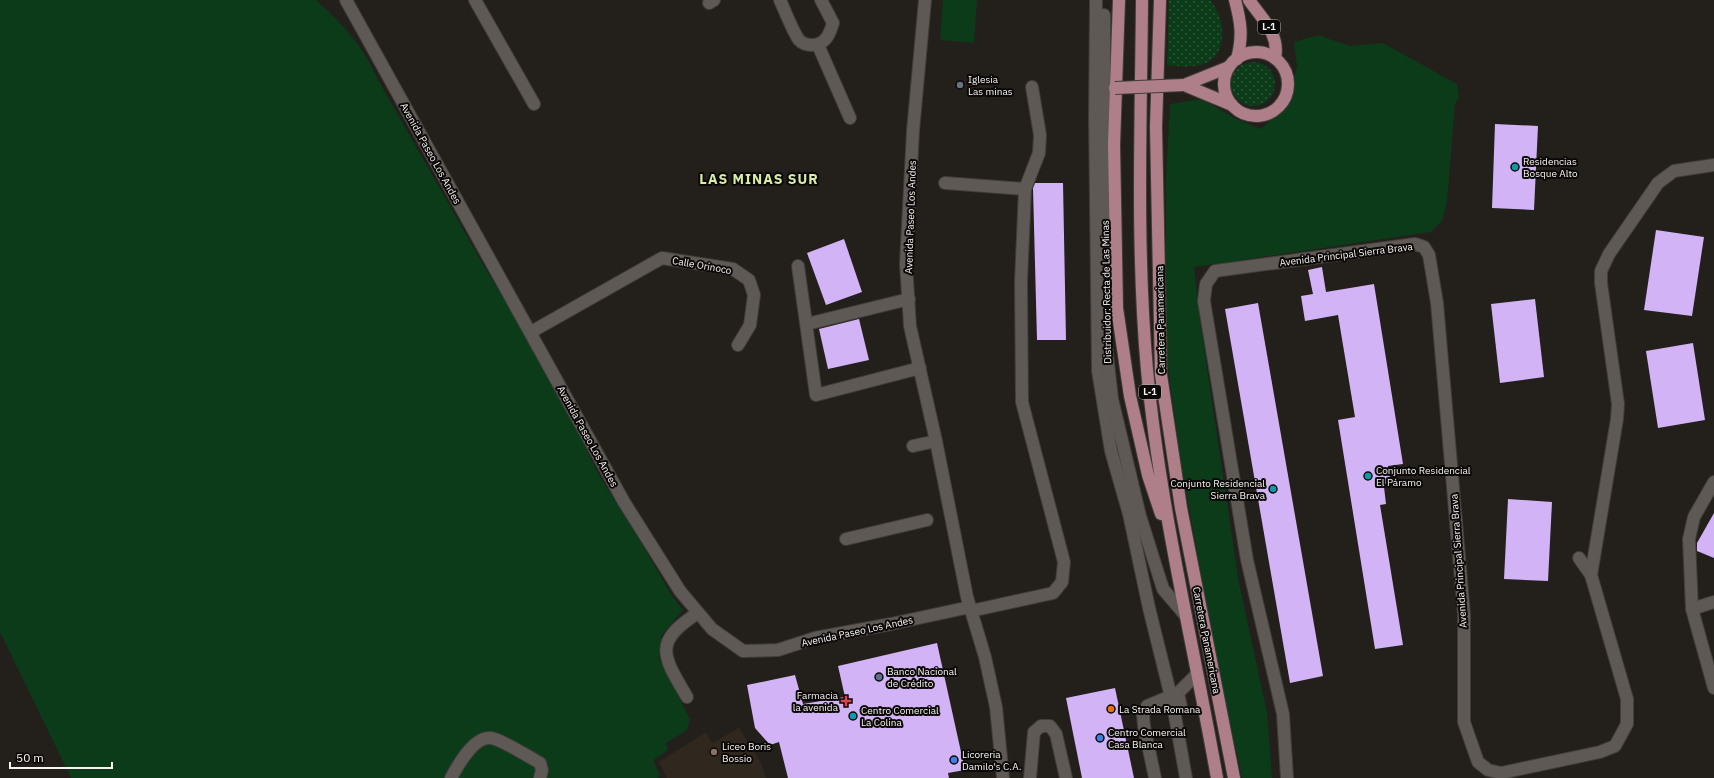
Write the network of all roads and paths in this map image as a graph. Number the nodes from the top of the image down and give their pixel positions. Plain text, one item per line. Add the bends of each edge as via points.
1 (346, 0) edge
2 (475, 0) edge
3 (780, 0) edge
4 (821, 0) edge
5 (925, 0) edge
6 (1096, 0) edge
7 (1104, 0) edge
8 (1119, 0) edge
9 (1142, 0) edge
10 (1160, 0) edge
11 (1235, 0) edge
12 (1249, 0) edge
13 (818, 45) junction
14 (1274, 58) junction
15 (1233, 63) junction
16 (1184, 85) junction
17 (1032, 87) dead end
18 (1115, 88) junction
19 (534, 104) dead end
20 (1232, 105) junction
21 (850, 118) dead end
22 (1714, 165) edge
23 (945, 183) dead end
24 (1024, 189) junction
25 (798, 266) dead end
26 (909, 299) junction
27 (807, 324) junction
28 (531, 332) junction
29 (738, 344) dead end
30 (920, 368) junction
31 (936, 441) junction
32 (913, 446) dead end
33 (1714, 482) edge
34 (927, 520) dead end
35 (846, 539) dead end
36 (1171, 543) junction
37 (1579, 558) dead end
38 (1591, 575) junction
39 (1714, 602) edge
40 (969, 605) junction
41 (1692, 609) junction
42 (698, 613) junction
43 (1186, 616) junction
44 (1196, 674) junction
45 (1714, 688) edge
46 (1178, 693) junction
47 (687, 697) dead end
48 (451, 778) edge
49 (540, 778) edge
50 (1003, 778) edge
51 (1030, 778) edge
52 (1066, 778) edge
53 (1156, 778) edge
54 (1186, 778) edge
55 (1193, 778) edge
56 (1217, 778) edge
57 (1234, 778) edge
58 (1287, 778) edge

1 - 28 street, Avenida Paseo Los Andes
2 - 19 street
3 - 13 street via 800,41 808,45
4 - 13 street via 833,23 829,35
5 - 26 street, Avenida Paseo Los Andes via 906,264
6 - 54 street via 1098,371 1111,451 1174,705
7 - 43 street, Distribuidor: Recta de Las Minas via 1106,352 1112,399 1140,516 1163,589
8 - 18 main road, L-1
9 - 36 main road, Carretera Panamericana / L-1 via 1139,212 1141,289 1147,372
10 - 57 main road, Carretera Panamericana / L-1 via 1156,127 1161,376 1182,508
11 - 15 main road via 1241,42
12 - 14 main road, L-1 via 1273,35 1276,49
13 - 21 street
14 - 15 main road via 1256,52 1246,54
14 - 20 main road via 1284,69 1288,83 1287,93 1279,106 1267,114 1258,116 1248,115
15 - 16 main road
15 - 20 main road via 1225,76 1224,86 1226,96
16 - 18 main road, bridge
16 - 20 main road
17 - 24 street via 1040,135 1040,153
18 - 36 main road, L-1 via 1118,308 1130,396 1148,475
22 - 38 street, Avenida Principal Sierra Brava via 1674,171 1658,183 1609,254 1601,271 1618,404
23 - 24 street
24 - 40 street via 1021,282 1022,402 1064,562 1062,582 1053,593
25 - 27 street
26 - 27 street
26 - 30 street, Avenida Paseo Los Andes via 910,326
27 - 30 street via 816,394
28 - 29 street, Calle Orinoco via 662,258 733,269 749,280 754,295 750,325
28 - 42 street, Avenida Paseo Los Andes via 624,502 680,591
30 - 31 street, Avenida Paseo Los Andes
31 - 32 street
31 - 40 street, Avenida Paseo Los Andes
33 - 41 street via 1694,517 1690,539
34 - 35 street
36 - 43 main road, Carretera Panamericana / L-1
37 - 38 street
38 - 58 street, Avenida Principal Sierra Brava via 1627,699 1627,724 1615,746 1600,752 1501,773 1488,770 1478,762 1464,722 1464,614 1437,303 1429,255 1424,247 1415,244 1215,271 1206,284 1204,301 1246,560 1283,714
39 - 41 street
40 - 42 street, Avenida Paseo Los Andes via 891,624 815,638 778,650 743,651 712,629
40 - 50 street via 985,657 996,708
41 - 45 street
42 - 47 street via 681,624 667,641 666,656
43 - 44 main road, Carretera Panamericana / L-1
44 - 46 street
44 - 56 main road, Carretera Panamericana / L-1
46 - 53 street via 1147,706 1143,715
46 - 55 street
48 - 49 street via 468,751 480,740 489,737 540,763
51 - 52 street via 1034,732 1041,726 1050,726 1056,734

